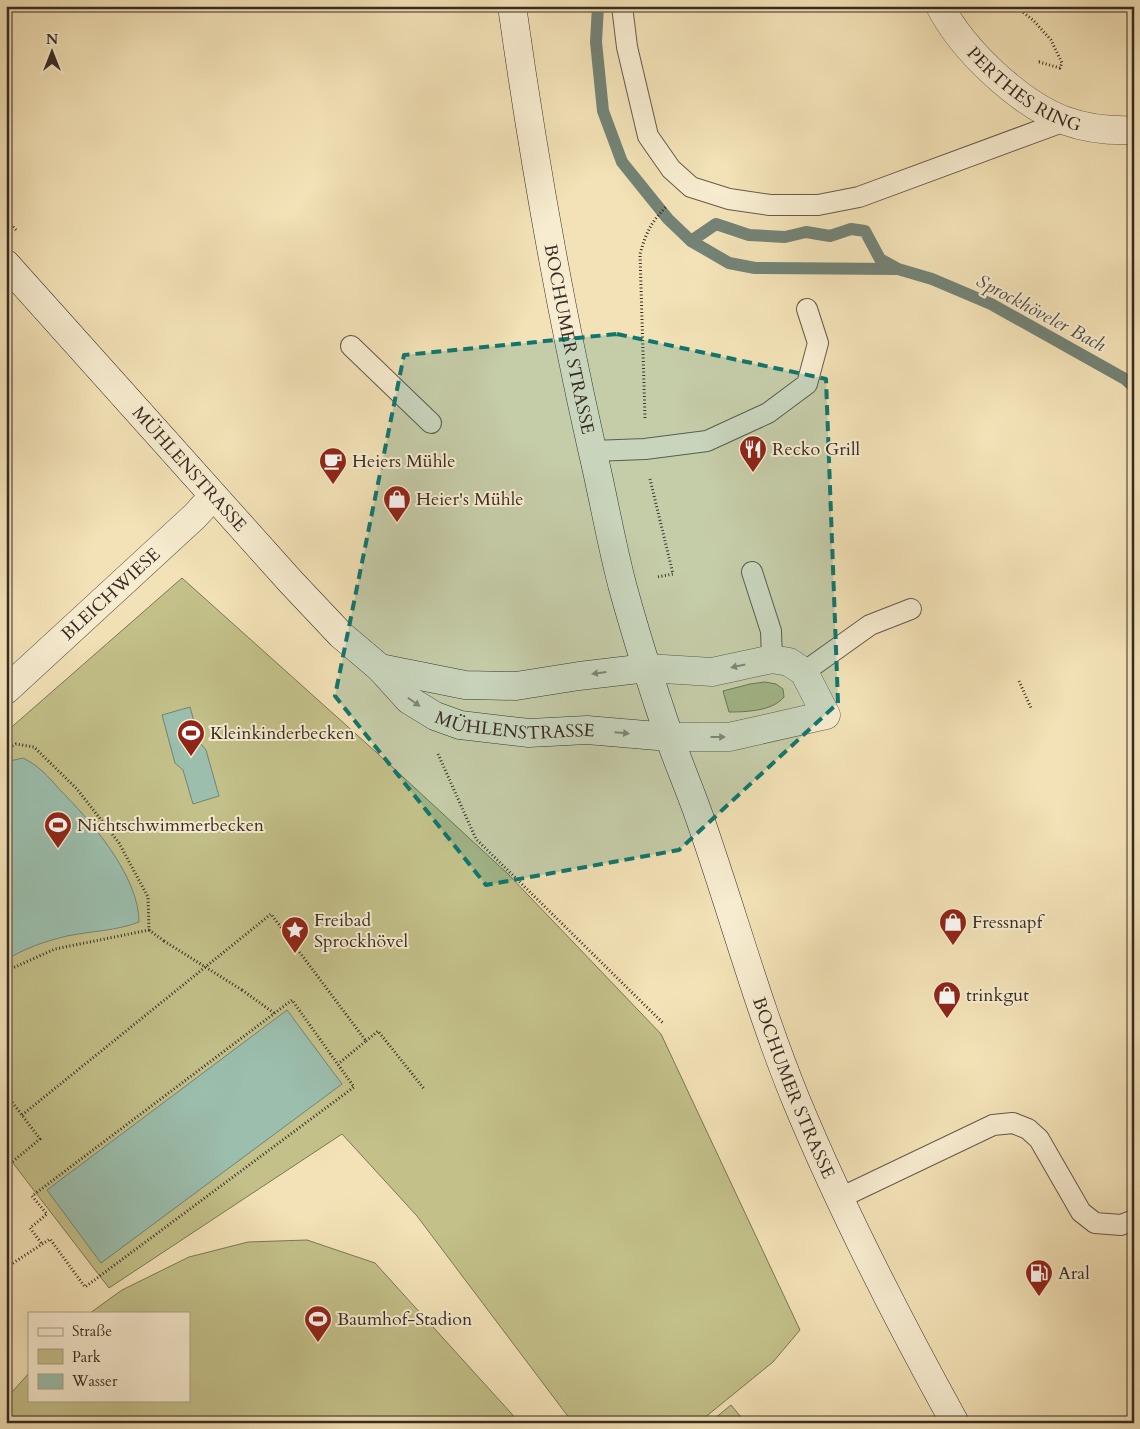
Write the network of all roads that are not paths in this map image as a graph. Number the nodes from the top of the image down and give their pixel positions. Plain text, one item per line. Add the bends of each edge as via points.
1 (512, 6) edge
2 (622, 6) edge
3 (940, 6) edge
4 (1065, 121) junction
5 (1134, 130) edge
6 (6, 264) edge
7 (806, 309) dead end
8 (351, 346) dead end
9 (431, 423) dead end
10 (593, 451) junction
11 (214, 496) junction
12 (752, 572) dead end
13 (911, 609) dead end
14 (772, 659) junction
15 (380, 668) junction
16 (647, 668) junction
17 (804, 672) junction
18 (6, 690) edge
19 (669, 737) junction
20 (840, 1198) junction
21 (1134, 1220) edge
22 (955, 1423) edge

1 - 10 main road, BOCHUMER STRASSE via 564,317
2 - 4 lane via 627,47 648,136 672,169 691,186 729,199 770,205 818,205 859,197
3 - 4 main road, PERTHES RING via 974,54 1027,101
4 - 5 main road, PERTHES RING via 1108,131
6 - 11 main road, MÜHLENSTRASSE
7 - 10 lane via 818,343 807,384 768,413 707,441
8 - 9 lane
10 - 16 main road, BOCHUMER STRASSE via 622,585
11 - 15 main road, MÜHLENSTRASSE via 341,635
11 - 18 main road, BLEICHWIESE
12 - 14 lane via 771,631
13 - 17 lane via 870,625
14 -> 16 main road via 712,672
14 - 17 main road via 789,662
16 -> 15 main road, MÜHLENSTRASSE via 516,686 465,685
15 -> 19 main road, MÜHLENSTRASSE via 409,700 434,716 460,725 529,733 587,730
16 - 19 main road, BOCHUMER STRASSE
19 -> 17 main road via 729,737 826,715
19 - 20 main road, BOCHUMER STRASSE via 796,1099
20 - 21 lane via 993,1124 1013,1123 1028,1129 1039,1139 1081,1212 1096,1223 1121,1225
20 - 22 main road, BOCHUMER STRASSE via 908,1337

